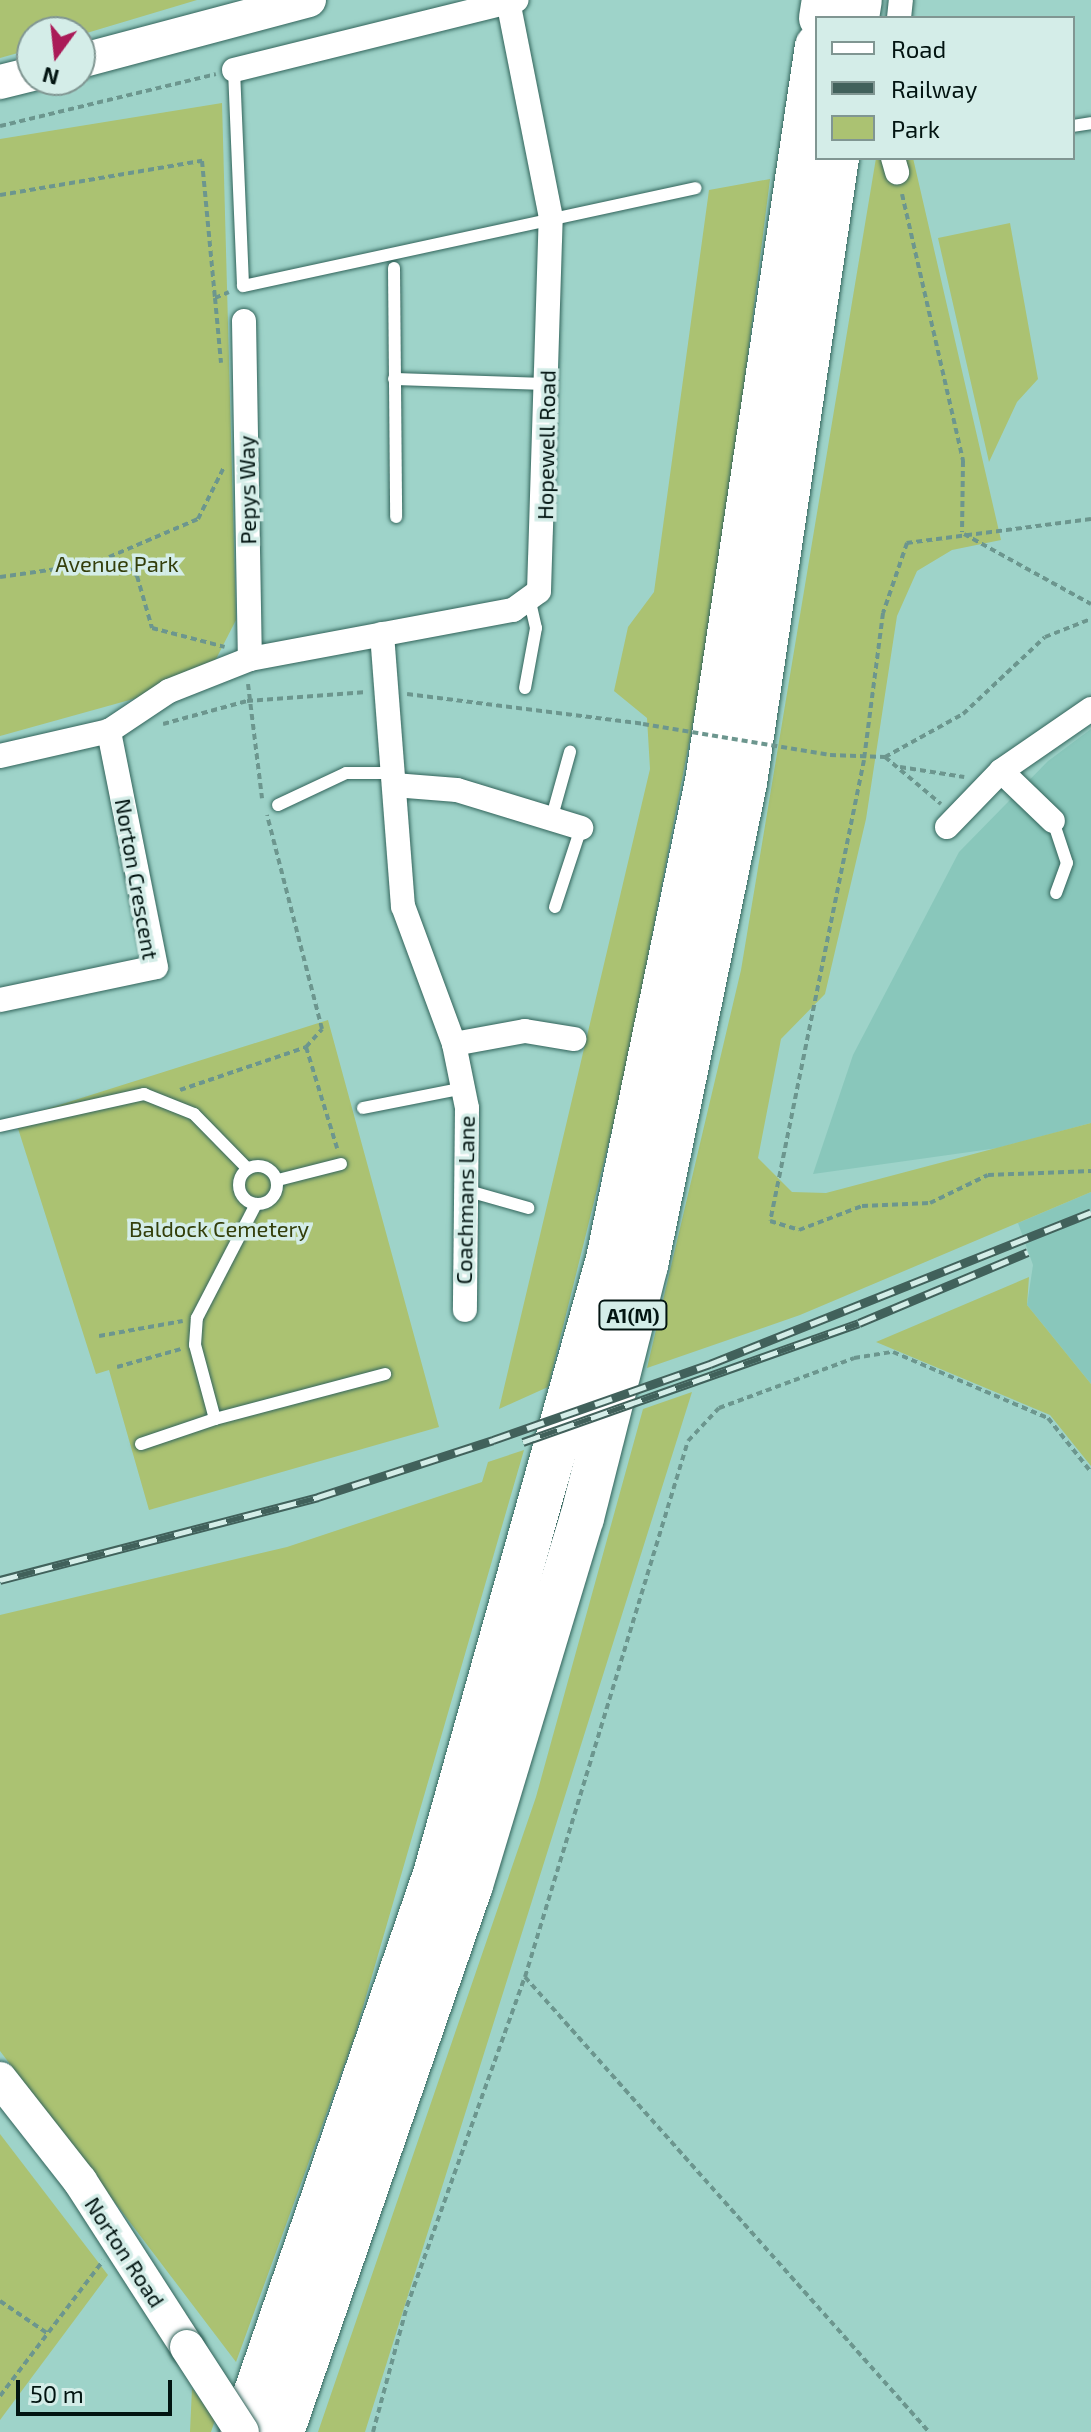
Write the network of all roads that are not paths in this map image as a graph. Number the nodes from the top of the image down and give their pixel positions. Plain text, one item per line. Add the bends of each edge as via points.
1 (309, 0) edge
2 (511, 1) edge
3 (96, 57) edge
4 (234, 70) joint
5 (824, 165) edge
6 (696, 188) dead end
7 (551, 218) junction
8 (394, 268) dead end
9 (244, 321) dead end
10 (394, 379) junction
11 (547, 384) junction
12 (396, 517) dead end
13 (530, 602) junction
14 (382, 634) junction
15 (250, 659) junction
16 (525, 688) dead end
17 (1091, 709) edge
18 (109, 731) junction
19 (570, 752) dead end
20 (0, 756) edge
21 (998, 775) junction
22 (394, 779) junction
23 (278, 805) dead end
24 (551, 820) junction
25 (1053, 821) joint
26 (952, 822) road end
27 (581, 828) joint
28 (1056, 893) dead end
29 (555, 907) dead end
30 (0, 1000) edge
31 (574, 1039) dead end
32 (454, 1044) junction
33 (464, 1088) junction
34 (363, 1108) dead end
35 (0, 1126) edge
36 (341, 1164) road end
37 (245, 1166) junction
38 (278, 1180) junction
39 (465, 1190) junction
40 (256, 1204) junction
41 (528, 1208) dead end
42 (465, 1310) dead end
43 (385, 1374) dead end
44 (215, 1419) junction
45 (141, 1444) dead end
46 (0, 2079) edge
47 (242, 2432) edge
48 (282, 2432) edge

1 - 3 street
2 - 4 street
2 - 7 street, Hopewell Road
4 - 7 lane via 243,286
5 - 47 highway, A1(M) via 708,775 608,1259 435,1874
5 - 48 highway, A1(M) via 745,783 646,1265 582,1518 471,1885
6 - 7 lane
7 - 11 street, Hopewell Road
8 - 10 lane
9 - 15 street, Pepys Way
10 - 11 lane
10 - 12 lane
11 - 13 street, Hopewell Road via 544,571
13 - 14 street
13 - 16 lane via 536,628
14 - 15 street
14 - 22 street, Coachmans Lane
15 - 18 street via 169,691
17 - 21 street
18 - 20 street
18 - 30 street, Norton Crescent via 156,967
19 - 24 lane
21 - 25 street
21 - 26 street
22 - 23 lane via 346,773
22 - 24 street via 457,790
22 - 32 street, Coachmans Lane via 403,906
24 - 27 street
25 - 28 lane via 1067,863
27 - 29 lane
31 - 32 street via 525,1031
32 - 33 street, Coachmans Lane
33 - 34 lane
33 - 39 street, Coachmans Lane
35 - 37 lane via 124,1096 159,1097 194,1114
36 - 38 lane
37 - 38 lane
37 - 40 lane via 241,1192
38 - 40 lane via 276,1194
39 - 41 lane
39 - 42 street, Coachmans Lane
40 - 44 lane via 197,1318 195,1345
43 - 44 lane
44 - 45 lane
46 - 47 street, Norton Road, bridge via 119,2243

